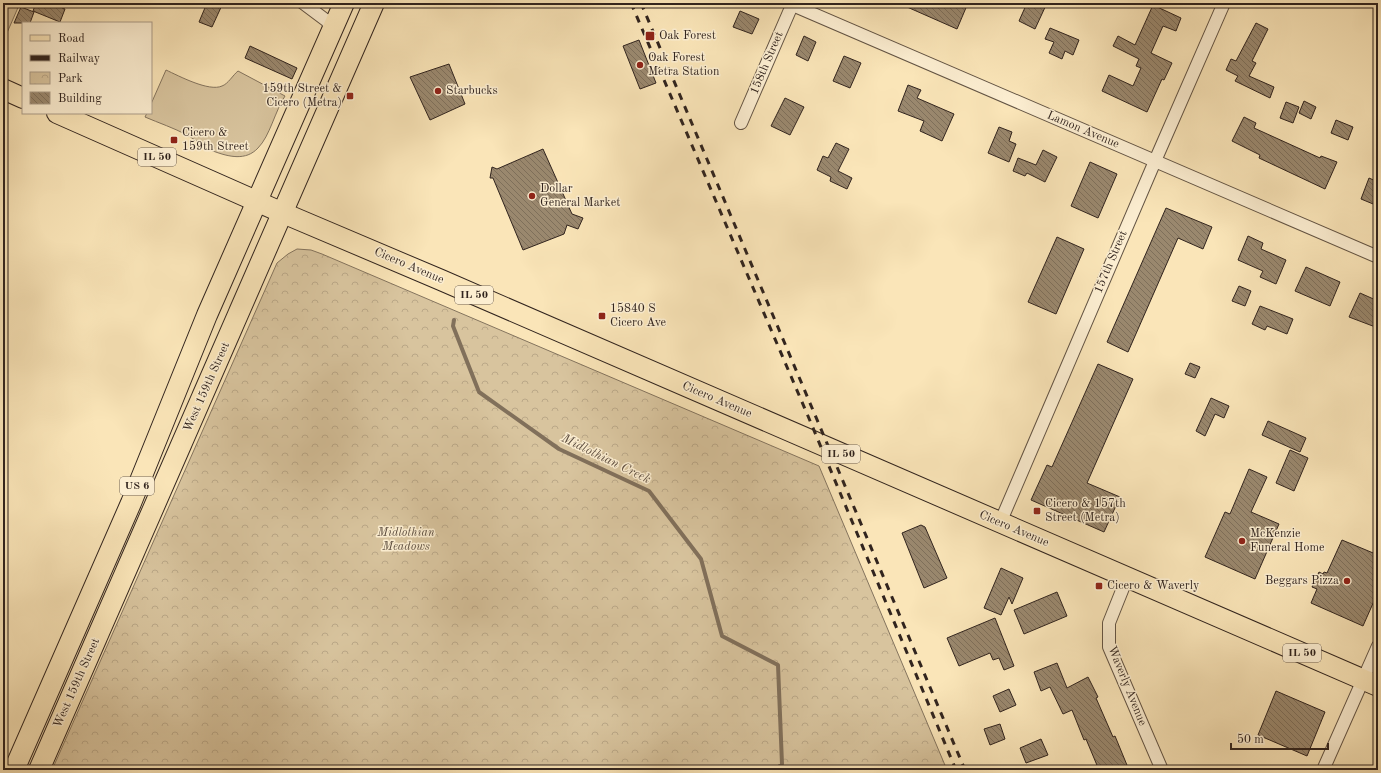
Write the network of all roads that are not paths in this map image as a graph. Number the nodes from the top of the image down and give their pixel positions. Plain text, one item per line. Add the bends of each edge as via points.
1 (303, 3) edge
2 (344, 3) edge
3 (374, 3) edge
4 (1224, 3) edge
5 (791, 4) edge
6 (332, 30) junction
7 (3, 89) edge
8 (22, 98) edge
9 (59, 114) edge
10 (741, 123) dead end
11 (1155, 161) junction
12 (258, 201) junction
13 (283, 213) junction
14 (1378, 257) edge
15 (1000, 523) junction
16 (1127, 578) junction
17 (1378, 646) edge
18 (1371, 683) edge
19 (14, 770) edge
20 (39, 770) edge
21 (1162, 770) edge
22 (1323, 770) edge

1 - 6 street via 327,21
2 - 6 main road, West 159th Street / US 6
3 - 13 main road, West 159th Street / US 6
4 - 11 street, 157th Street
5 - 10 street, 158th Street
5 - 11 street, Lamon Avenue
6 - 12 main road, West 159th Street / US 6
7 - 8 main road
9 - 12 main road, Cicero Avenue / IL 50
11 - 14 street, Lamon Avenue
11 - 15 street, 157th Street
12 - 13 main road, Cicero Avenue / IL 50
12 - 19 main road, West 159th Street / US 6 via 207,315 131,503
13 - 15 main road, Cicero Avenue / IL 50
13 - 20 main road, West 159th Street / US 6
15 - 16 main road, Cicero Avenue / IL 50
16 - 18 main road, Cicero Avenue / IL 50
16 - 21 street, Waverly Avenue via 1109,623 1109,647
17 - 18 street
18 - 22 street

